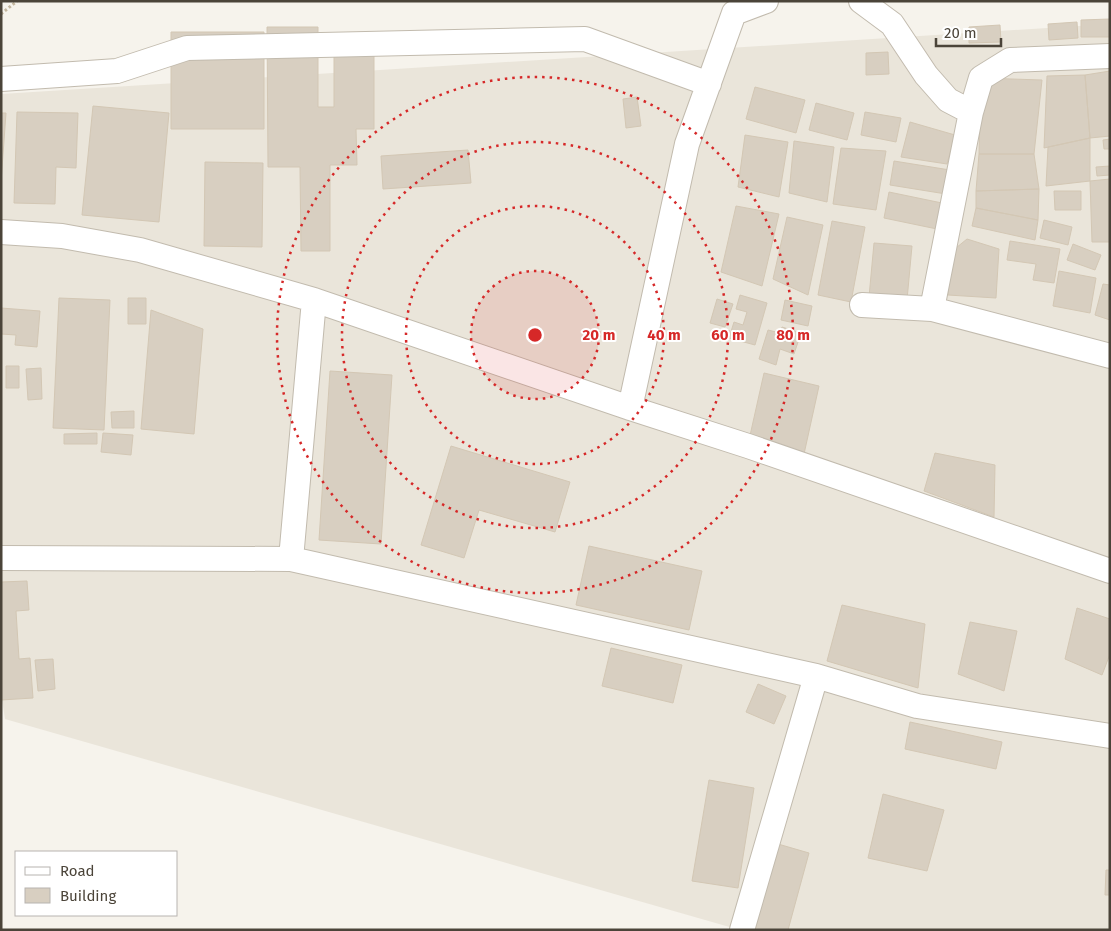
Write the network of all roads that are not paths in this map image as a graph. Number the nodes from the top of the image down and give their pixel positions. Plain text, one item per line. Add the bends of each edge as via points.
1 (766, 1) edge
2 (861, 1) edge
3 (1110, 56) edge
4 (1, 79) edge
5 (709, 84) junction
6 (971, 112) junction
7 (1, 232) edge
8 (314, 300) junction
9 (862, 305) dead end
10 (932, 309) junction
11 (1110, 356) edge
12 (630, 408) junction
13 (1, 558) edge
14 (291, 559) junction
15 (1110, 571) edge
16 (816, 676) junction
17 (1110, 736) edge
18 (742, 930) edge

1 - 5 street via 734,13
2 - 6 street via 892,24 926,76 948,100
3 - 6 street via 1010,60 981,78
4 - 5 street via 117,71 187,48 585,40
5 - 12 street via 687,144
6 - 10 street
7 - 8 street via 62,236 140,250
8 - 12 street
8 - 14 street
9 - 10 street
10 - 11 street
12 - 15 street
13 - 14 street
14 - 16 street
16 - 17 street via 917,706
16 - 18 street

